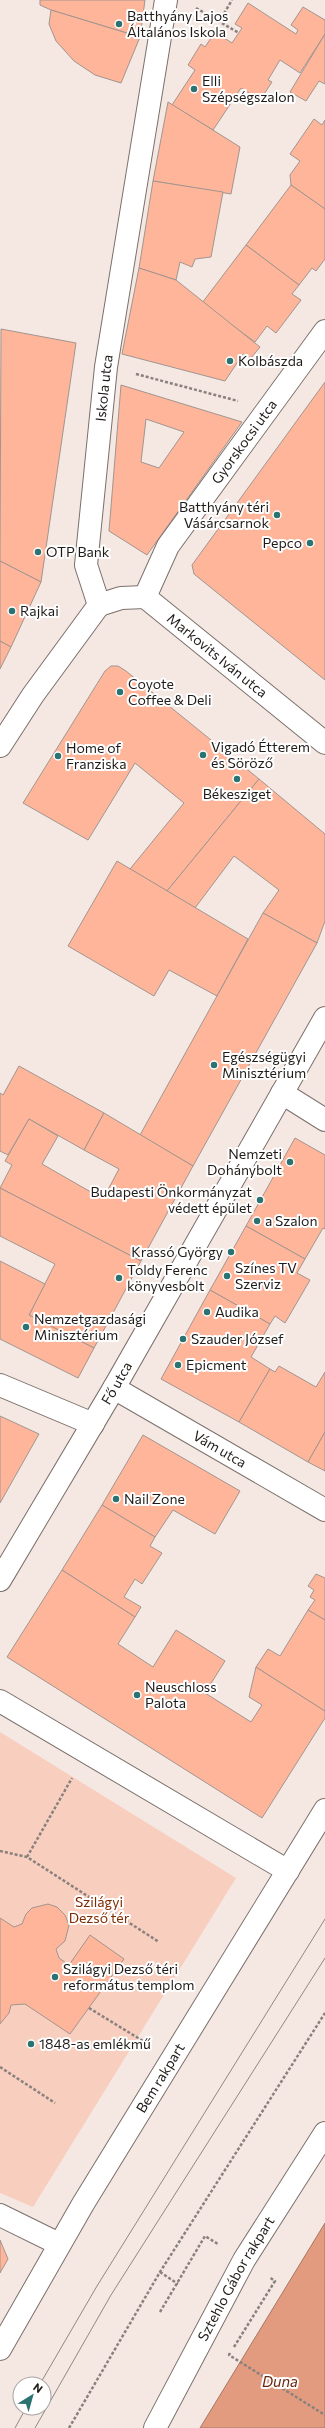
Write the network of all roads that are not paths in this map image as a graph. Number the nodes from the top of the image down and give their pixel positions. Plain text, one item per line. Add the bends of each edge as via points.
1 (166, 0) edge
2 (325, 331) edge
3 (145, 598) junction
4 (99, 605) junction
5 (325, 743) edge
6 (0, 746) edge
7 (325, 1018) edge
8 (282, 1093) junction
9 (325, 1120) edge
10 (0, 1385) edge
11 (114, 1388) junction
12 (93, 1424) junction
13 (325, 1510) edge
14 (0, 1580) edge
15 (0, 1702) edge
16 (325, 1810) edge
17 (288, 1871) junction
18 (325, 2133) edge
19 (0, 2215) edge
20 (59, 2244) junction
21 (0, 2350) edge
22 (155, 2428) edge

1 - 4 street, Iskola utca via 106,367 86,565
2 - 3 street, Gyorskocsi utca via 168,546
3 - 4 street via 121,598
3 - 5 street, Markovits Iván utca
4 - 6 street via 33,695
7 - 8 street, Fő utca
8 - 9 street
8 - 11 street, Fő utca
10 - 12 street
11 - 12 street, Fő utca
11 - 13 street, Vám utca
12 - 14 street, Fő utca
15 - 17 street
16 - 17 street, Bem rakpart
17 - 20 street, Bem rakpart
18 - 22 street, Sztehlo Gábor rakpart via 244,2260
19 - 20 street
20 - 21 street, Bem rakpart

